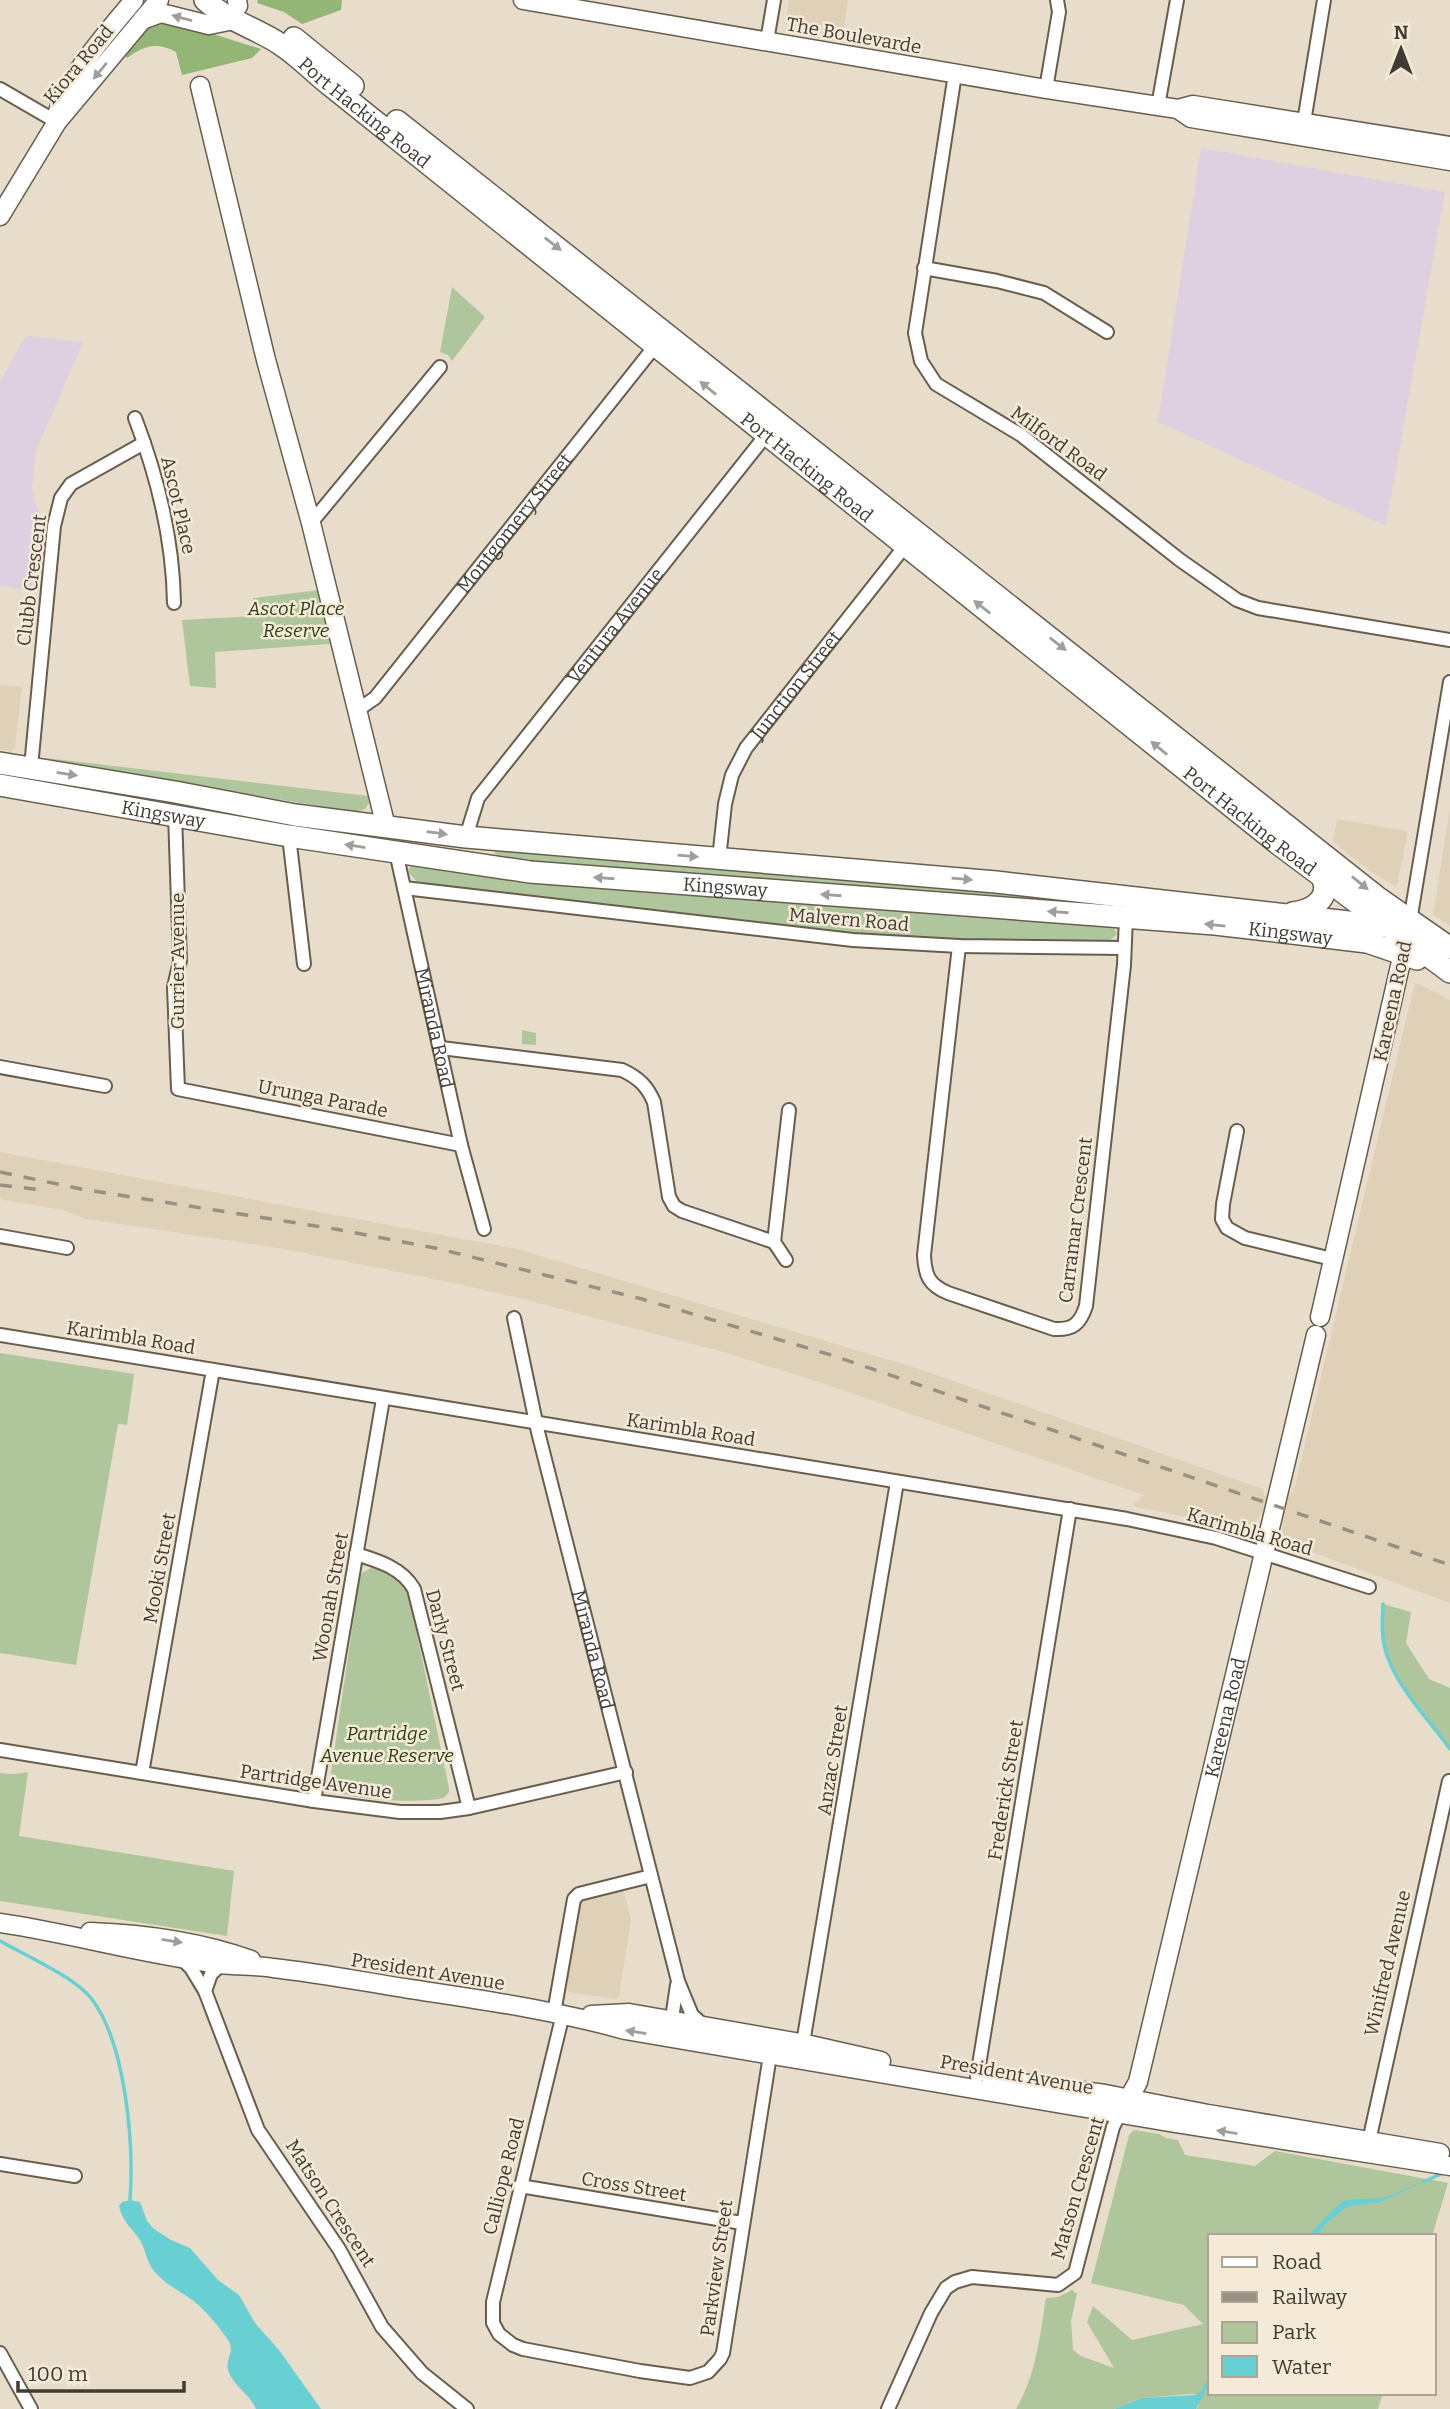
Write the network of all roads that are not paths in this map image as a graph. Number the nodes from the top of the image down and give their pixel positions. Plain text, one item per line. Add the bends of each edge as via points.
1 (134, 0) edge
2 (159, 0) edge
3 (205, 0) edge
4 (523, 0) edge
5 (774, 0) edge
6 (1057, 0) edge
7 (1177, 0) edge
8 (1324, 0) edge
9 (234, 7) edge
10 (142, 20) junction
11 (767, 41) junction
12 (955, 74) junction
13 (200, 86) dead end
14 (0, 89) edge
15 (1045, 89) junction
16 (1158, 106) junction
17 (57, 122) junction
18 (1303, 129) junction
19 (1450, 146) edge
20 (1450, 161) edge
21 (0, 216) edge
22 (924, 268) junction
23 (1107, 332) dead end
24 (660, 339) junction
25 (440, 367) dead end
26 (135, 418) dead end
27 (771, 428) junction
28 (144, 443) junction
29 (311, 523) junction
30 (911, 539) junction
31 (174, 603) dead end
32 (1450, 640) edge
33 (1450, 682) edge
34 (359, 709) junction
35 (0, 763) edge
36 (31, 767) junction
37 (0, 785) edge
38 (176, 792) junction
39 (175, 814) junction
40 (386, 827) junction
41 (289, 836) junction
42 (466, 837) junction
43 (396, 852) junction
44 (719, 859) junction
45 (1320, 873) junction
46 (404, 888) junction
47 (1128, 895) junction
48 (1284, 914) junction
49 (1126, 917) junction
50 (1403, 934) junction
51 (959, 946) junction
52 (1124, 948) junction
53 (1450, 949) edge
54 (304, 964) dead end
55 (1450, 973) edge
56 (441, 1048) junction
57 (0, 1067) edge
58 (104, 1086) dead end
59 (178, 1089) joint
60 (789, 1110) dead end
61 (1237, 1131) dead end
62 (461, 1145) junction
63 (484, 1229) dead end
64 (0, 1236) edge
65 (774, 1242) junction
66 (67, 1248) dead end
67 (1332, 1259) junction
68 (786, 1260) dead end
69 (514, 1318) dead end
70 (0, 1335) edge
71 (213, 1370) junction
72 (383, 1399) junction
73 (536, 1423) junction
74 (897, 1482) junction
75 (1070, 1509) junction
76 (1263, 1552) junction
77 (356, 1554) junction
78 (1369, 1587) dead end
79 (0, 1750) edge
80 (626, 1772) junction
81 (142, 1773) junction
82 (1449, 1781) edge
83 (314, 1801) junction
84 (469, 1808) junction
85 (651, 1875) junction
86 (0, 1923) edge
87 (55, 1931) junction
88 (181, 1958) junction
89 (222, 1964) junction
90 (271, 1967) junction
91 (678, 1981) junction
92 (205, 1991) junction
93 (565, 2015) junction
94 (670, 2020) junction
95 (704, 2026) junction
96 (731, 2039) junction
97 (803, 2043) junction
98 (770, 2053) junction
99 (977, 2077) junction
100 (1124, 2106) junction
101 (1368, 2148) junction
102 (1450, 2155) edge
103 (0, 2164) edge
104 (1450, 2166) edge
105 (75, 2176) dead end
106 (520, 2186) junction
107 (742, 2222) junction
108 (507, 2342) joint
109 (0, 2353) edge
110 (31, 2409) edge
111 (467, 2409) edge
112 (888, 2409) edge

1 - 17 main road, Kiora Road via 73,81 62,99
2 - 10 main road, Kiora Road
3 - 9 main road, Port Hacking Road
4 - 11 main road, The Boulevarde
5 - 11 street
6 - 15 street via 1059,12
7 - 16 street
8 - 18 street
9 -> 10 main road via 209,25 160,13
9 - 24 main road, Port Hacking Road via 276,26 309,49
10 -> 17 main road, Kiora Road
11 - 12 main road, The Boulevarde
12 - 15 main road, The Boulevarde
12 - 22 street, Milford Road
13 - 29 main road
14 - 17 street
15 - 16 main road, The Boulevarde
16 - 18 main road, The Boulevarde via 1178,109 1191,118
17 - 21 main road, Kiora Road
18 - 19 main road, The Boulevarde
18 - 20 main road, The Boulevarde
22 - 23 street via 1044,293
22 - 32 street, Milford Road via 915,333 921,361 936,384 1039,448 1237,600 1258,608
24 - 27 main road, Port Hacking Road
24 - 34 street, Montgomery Street via 375,698
25 - 29 street
26 - 28 street, Ascot Place
27 - 30 main road, Port Hacking Road
27 - 42 street, Ventura Avenue via 478,798
28 - 31 street, Ascot Place via 167,522
28 - 36 street, Clubb Crescent via 71,484 61,498 54,526
29 - 34 main road
30 - 44 street, Junction Street via 746,748 732,775
45 -> 30 main road, Port Hacking Road via 1281,846
30 -> 50 main road, Port Hacking Road
33 - 50 street, Kareena Road
34 - 40 main road
35 - 36 main road, Kingsway
36 -> 38 main road, Kingsway
37 - 39 main road, Kingsway
38 - 39 main road, Gurrier Avenue
38 - 40 main road, Kingsway
39 - 41 main road, Kingsway
39 - 59 street, Gurrier Avenue
40 -> 42 main road, Kingsway
40 - 43 main road, Miranda Road
43 -> 41 main road, Kingsway
41 - 54 street
42 -> 44 main road, Kingsway
43 - 46 street, Miranda Road
49 -> 43 main road, Kingsway via 544,873
44 -> 47 main road, Kingsway
45 - 48 main road via 1325,886 1320,902
45 - 50 main road, Port Hacking Road
46 - 51 street, Malvern Road via 853,940
46 - 56 street, Miranda Road
47 - 48 main road, Kingsway
47 - 49 main road
48 - 50 main road, Kingsway
50 -> 49 main road, Kingsway via 1377,944
49 - 52 street, Carramar Crescent
50 - 53 main road, Kingsway
50 - 55 main road, Kingsway
50 - 67 main road, Kareena Road via 1375,1086
51 - 52 street, Malvern Road
51 - 52 street, Carramar Crescent via 924,1255 928,1279 935,1288 1054,1329 1068,1329 1081,1321 1086,1306
56 - 62 street, Miranda Road
56 - 65 street via 622,1070 637,1077 654,1102 674,1206
57 - 58 street
59 - 62 street, Urunga Parade
60 - 65 street
61 - 67 street via 1223,1204 1227,1228 1245,1238
62 - 63 street, Miranda Road
64 - 66 street
65 - 68 street
67 - 76 main road, Kareena Road
69 - 73 street, Miranda Road
70 - 71 street, Karimbla Road
71 - 72 street, Karimbla Road
71 - 81 street, Mooki Street
72 - 73 street, Karimbla Road
72 - 77 street, Woonah Street
73 - 74 street, Karimbla Road
73 - 80 street, Miranda Road
74 - 75 street, Karimbla Road
74 - 97 street, Anzac Street
75 - 76 street, Karimbla Road
75 - 99 street, Frederick Street
76 - 78 street, Karimbla Road
76 - 100 main road, Kareena Road via 1137,2084
77 - 83 street, Woonah Street
77 - 84 street, Darly Street via 396,1569 414,1589
79 - 81 street, Partridge Avenue
80 - 84 street, Partridge Avenue
80 - 85 street, Miranda Road
81 - 83 street, Partridge Avenue
82 - 101 street, Winifred Avenue
83 - 84 street, Partridge Avenue via 400,1812
85 - 91 street, Miranda Road
85 - 93 street, Calliope Road via 574,1899
86 - 87 main road, President Avenue
87 - 88 main road, President Avenue
87 -> 90 main road, President Avenue via 119,1933 224,1950
88 - 89 main road, President Avenue
88 - 92 street, Matson Crescent
89 - 90 main road, President Avenue
89 - 92 street via 211,1974
90 - 93 main road, President Avenue
91 - 94 street, Miranda Road
91 - 95 street, Miranda Road via 692,2015
92 - 111 street, Matson Crescent via 258,2130 339,2249 388,2335 422,2373
93 - 94 main road, President Avenue via 629,2013
96 -> 93 main road, President Avenue via 625,2030
93 - 106 street, Calliope Road
94 - 95 main road, President Avenue
94 - 96 street via 677,2031
95 - 96 main road, President Avenue
96 - 97 main road, President Avenue
96 - 98 main road, President Avenue
97 - 99 main road, President Avenue
98 - 100 main road, President Avenue
98 - 107 street, Parkview Street
99 - 100 main road, President Avenue
100 - 101 main road, President Avenue via 1235,2119
100 - 112 street, Matson Crescent via 1111,2131 1075,2273 1058,2285 972,2277 946,2288 930,2313
101 - 102 main road, President Avenue
101 - 104 main road, President Avenue
103 - 105 street
106 - 107 street, Cross Street
106 - 108 street, Calliope Road via 492,2309 495,2328
107 - 108 street, Parkview Street via 723,2353 708,2372 679,2377 523,2349
109 - 110 street

